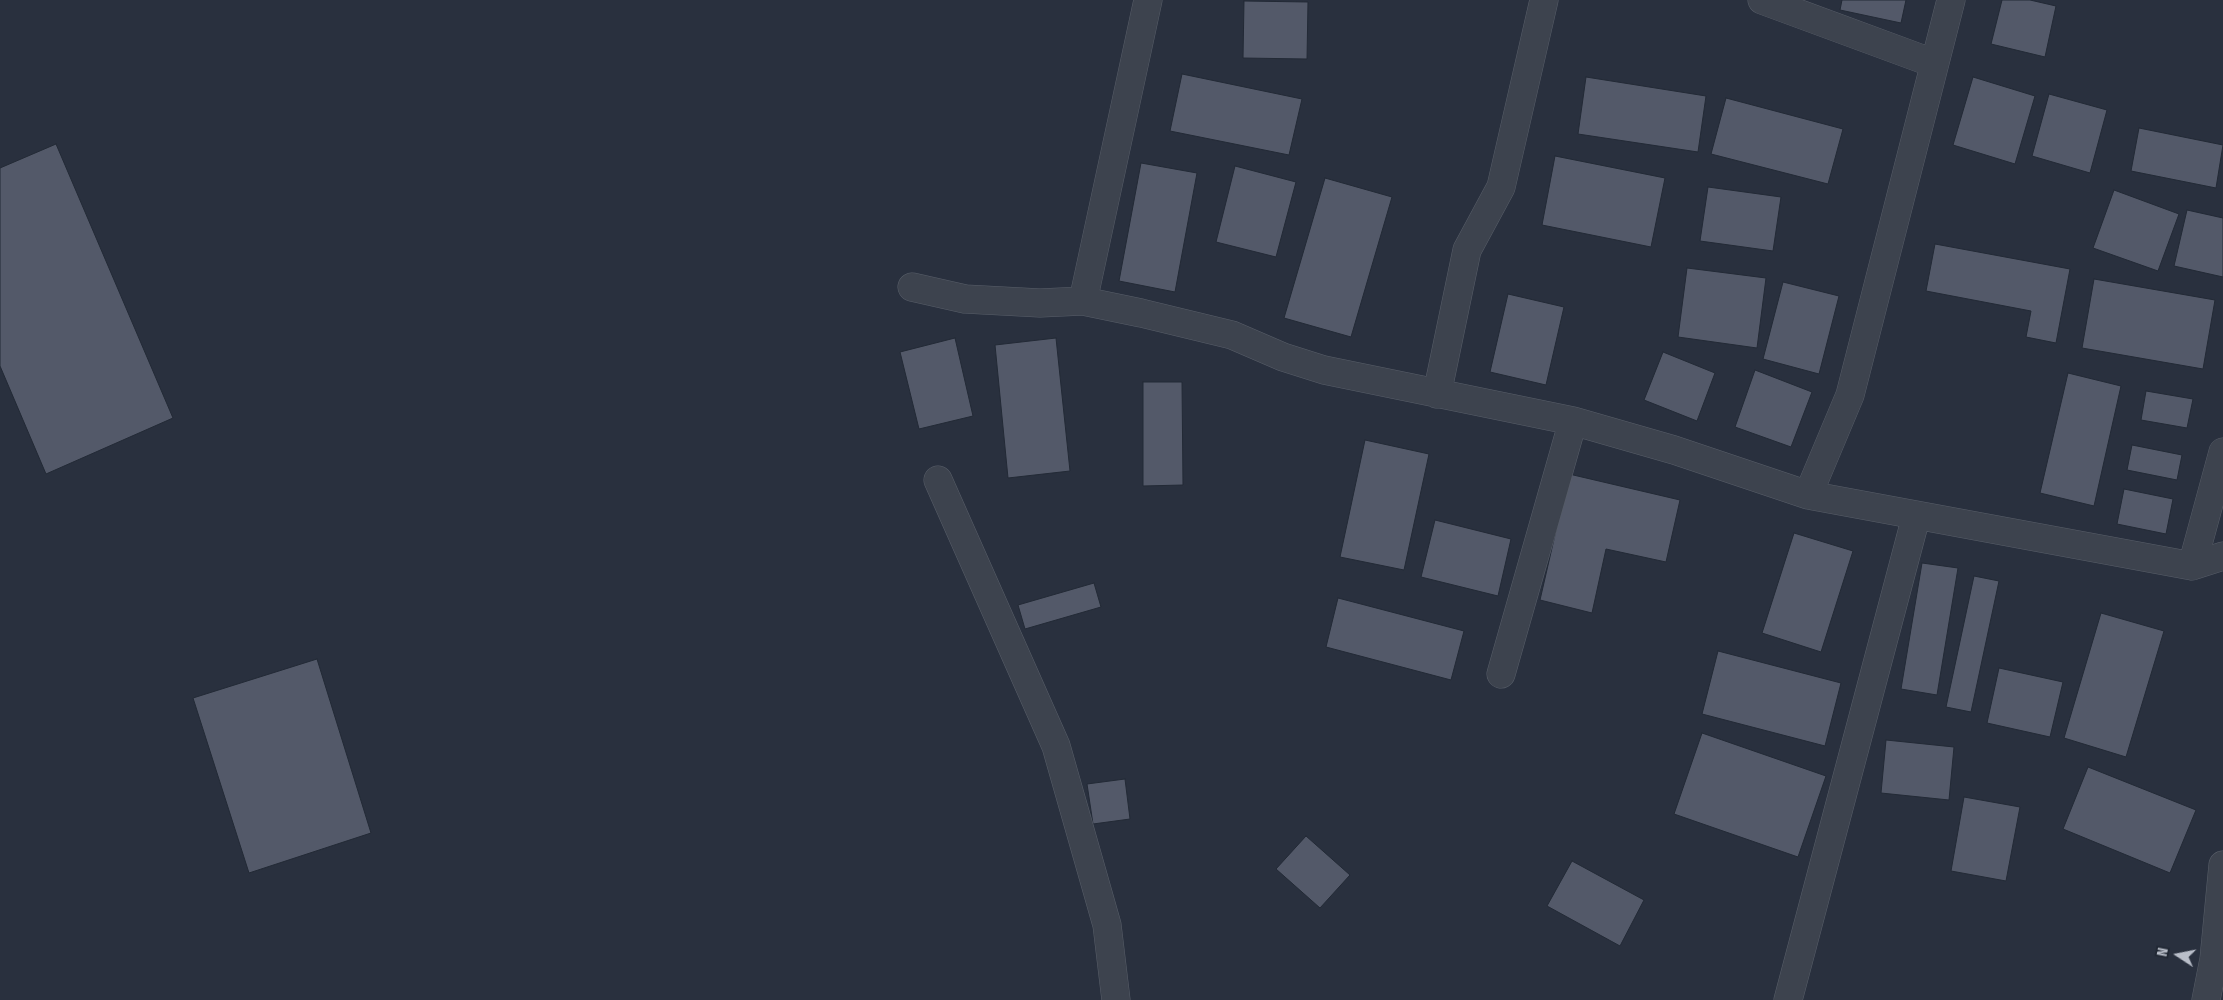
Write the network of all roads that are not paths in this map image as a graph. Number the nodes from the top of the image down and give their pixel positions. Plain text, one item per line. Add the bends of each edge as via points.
1 (1148, 0) edge
2 (1544, 0) edge
3 (1762, 0) edge
4 (1951, 0) edge
5 (1934, 63) junction
6 (912, 286) dead end
7 (1083, 301) junction
8 (1437, 394) junction
9 (1573, 420) junction
10 (2223, 452) edge
11 (938, 480) dead end
12 (1808, 495) junction
13 (1916, 517) junction
14 (2223, 556) edge
15 (2192, 566) junction
16 (1501, 674) dead end
17 (2223, 865) edge
18 (1116, 1000) edge
19 (1788, 1000) edge
20 (2206, 1000) edge

1 - 7 street
2 - 8 street via 1501,187 1467,250
3 - 5 street
4 - 5 street
5 - 12 street via 1850,395
6 - 7 street via 965,299 1040,303
7 - 8 street via 1232,334 1283,357 1324,370
8 - 9 street
9 - 12 street
9 - 16 street
10 - 15 street
11 - 18 street via 1056,746 1107,925
12 - 13 street
13 - 15 street
13 - 19 street
14 - 15 street
17 - 20 street via 2214,959

